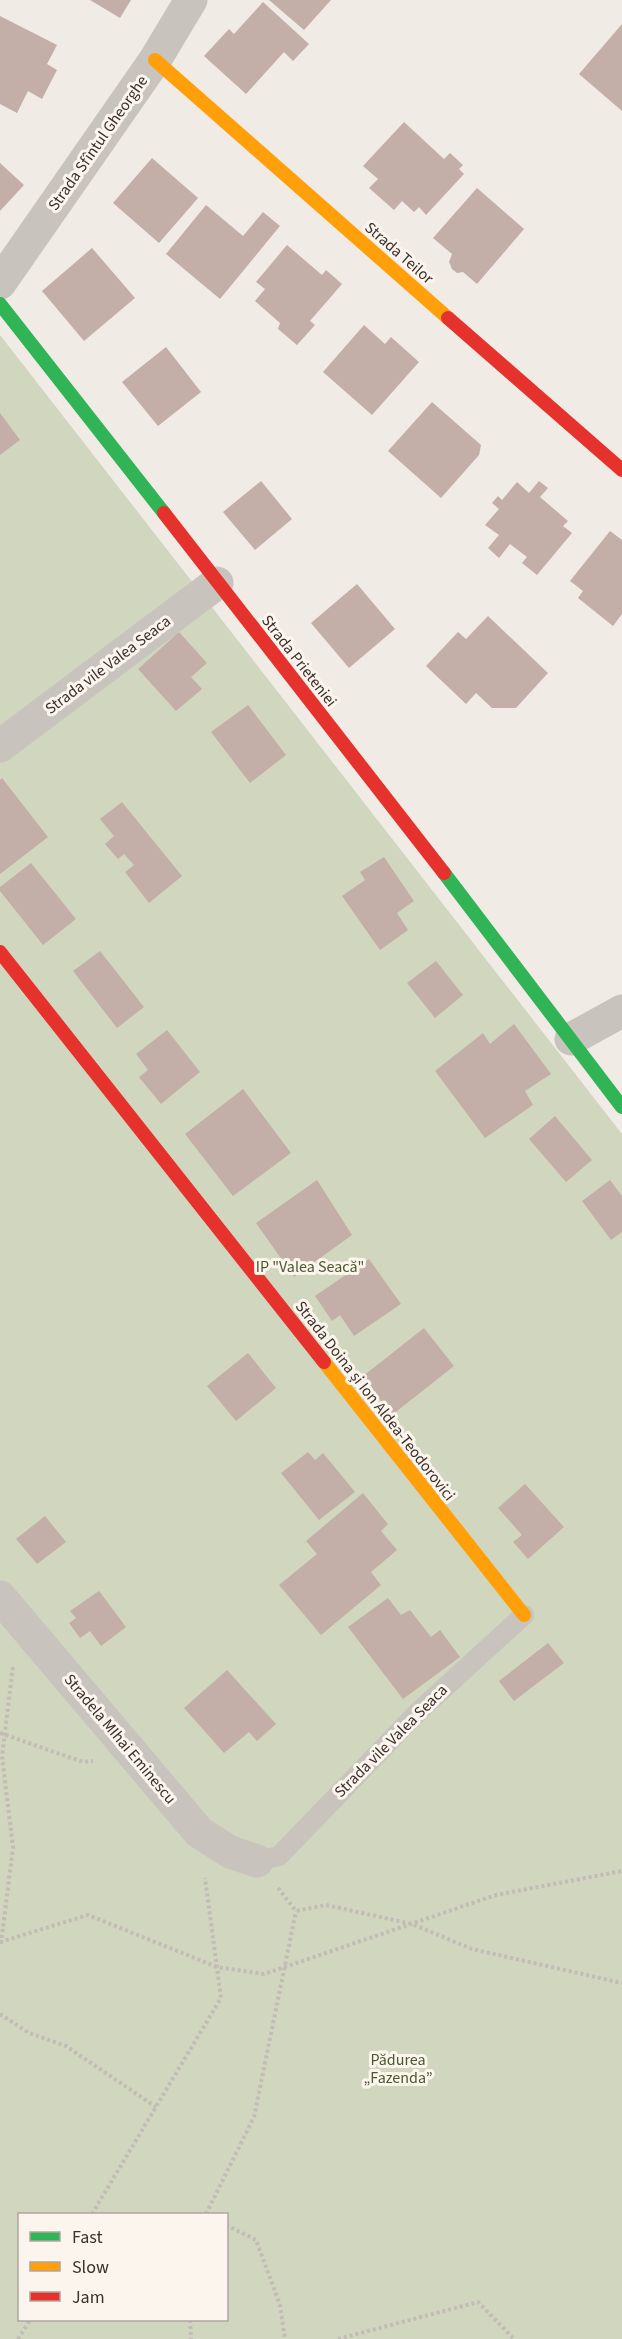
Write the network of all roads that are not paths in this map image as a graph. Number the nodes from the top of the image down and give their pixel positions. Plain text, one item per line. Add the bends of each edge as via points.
1 (191, 0) edge
2 (155, 60) junction
3 (0, 283) edge
4 (0, 304) edge
5 (622, 470) edge
6 (217, 583) junction
7 (0, 746) edge
8 (0, 952) edge
9 (622, 1011) edge
10 (571, 1039) junction
11 (622, 1107) edge
12 (9, 1608) edge
13 (524, 1616) joint
14 (257, 1862) joint

1 - 2 street, Strada Sfîntul Gheorghe
2 - 3 street, Strada Sfîntul Gheorghe
2 - 5 street, Strada Teilor
4 - 6 street, Strada Prieteniei
6 - 7 street, Strada vile Valea Seaca
6 - 10 street, Strada Prieteniei
8 - 13 street, Strada Doina și Ion Aldea-Teodorovici
9 - 10 street
10 - 11 street, Strada Prieteniei
12 - 14 street, Stradela MIhai Eminescu via 199,1832 230,1852
13 - 14 lane, Strada vile Valea Seaca via 419,1711 279,1856

